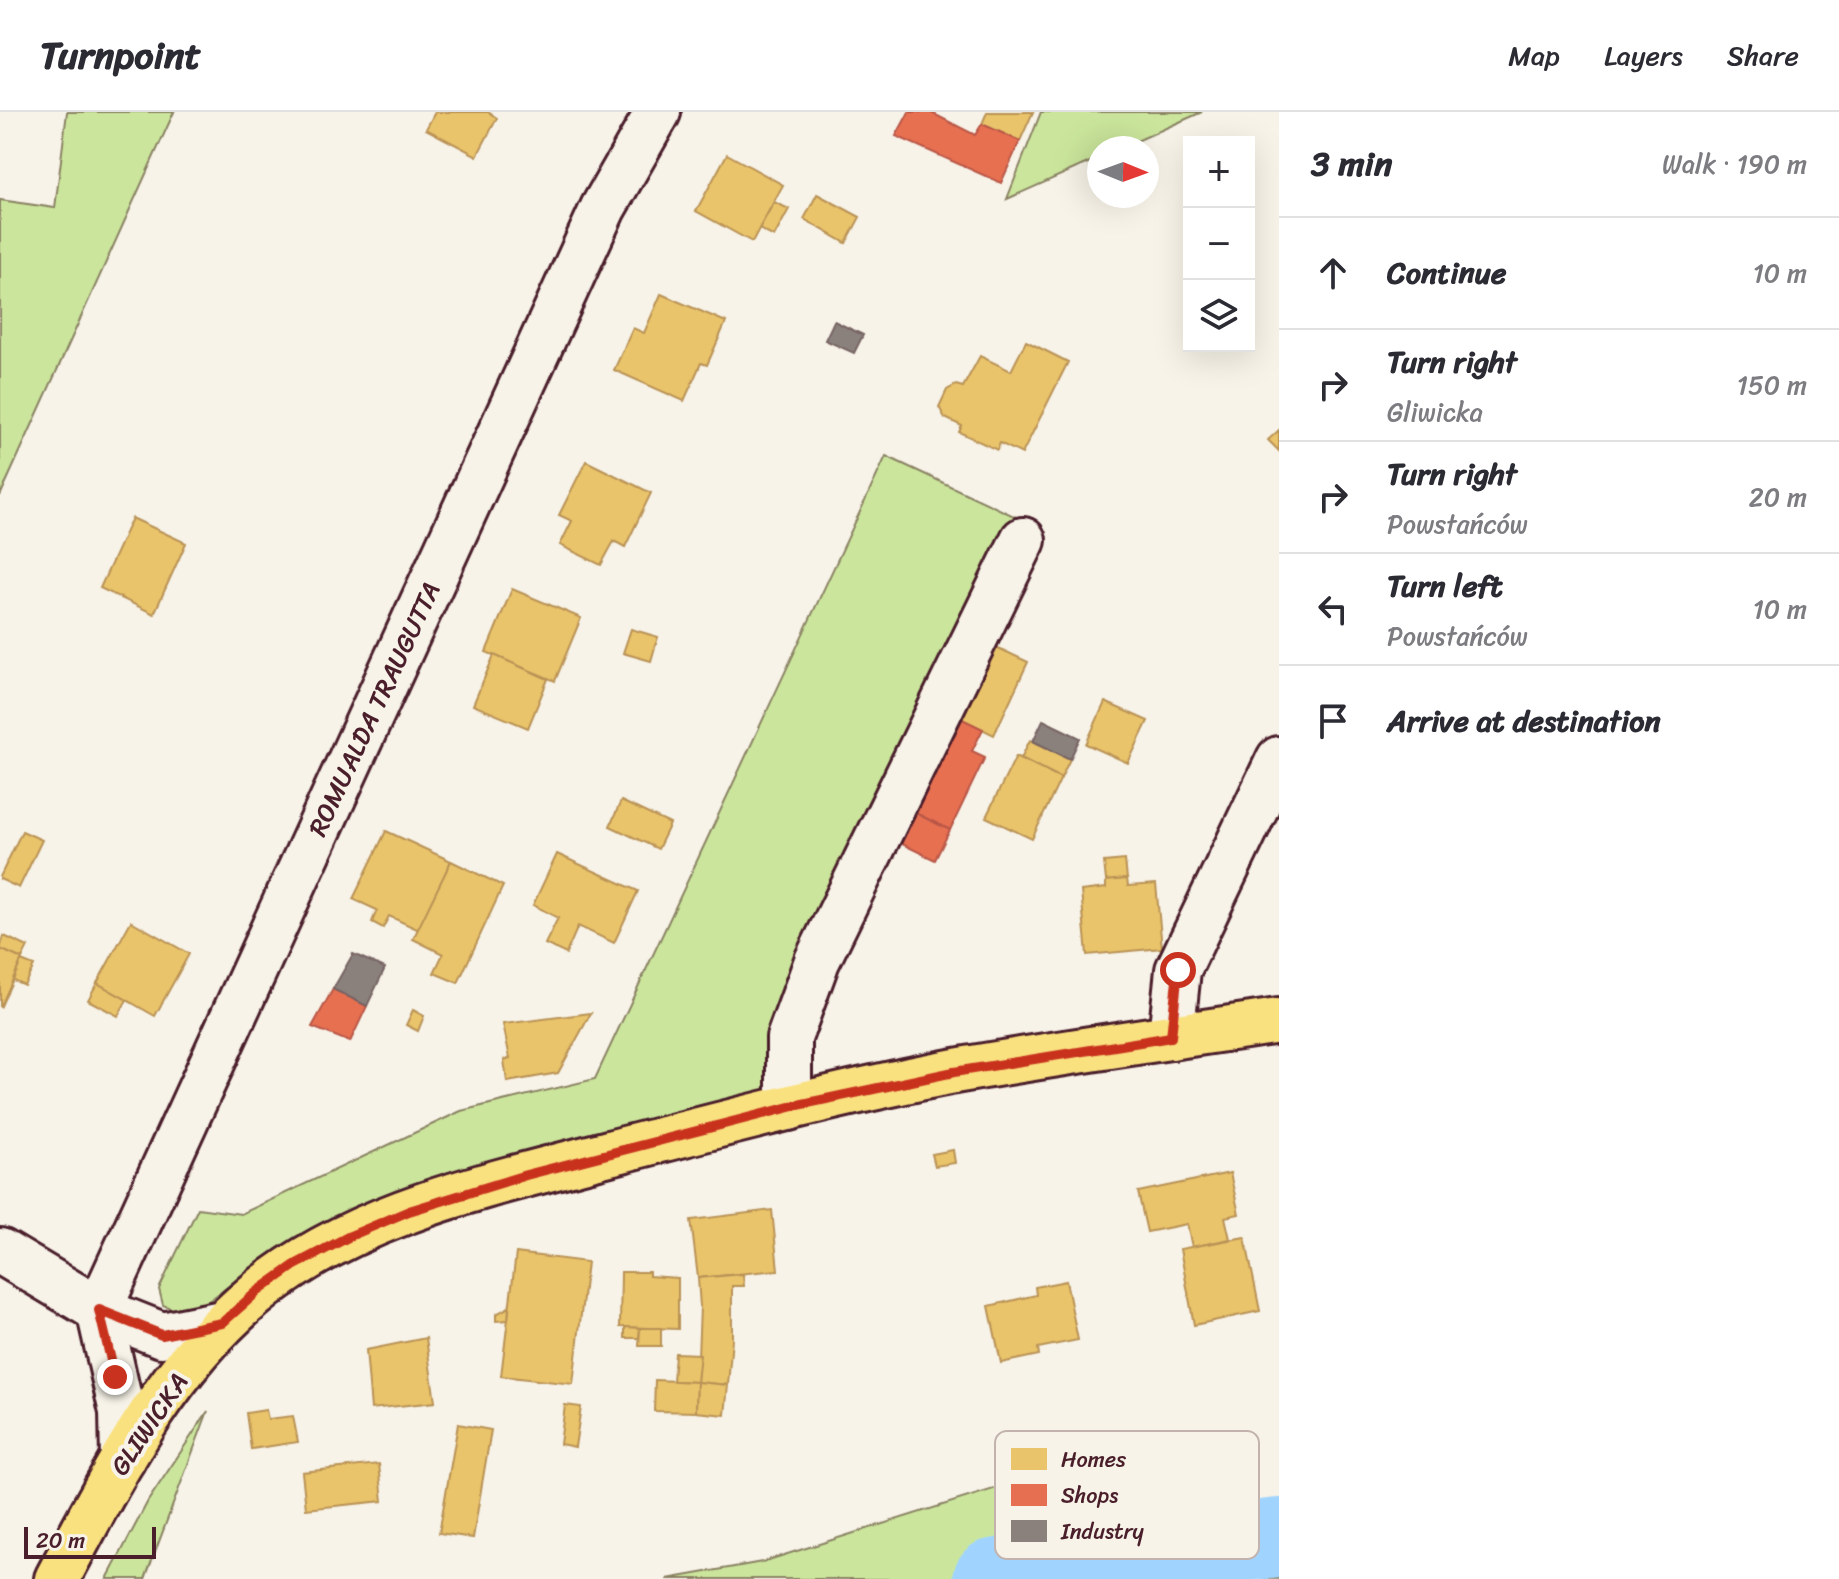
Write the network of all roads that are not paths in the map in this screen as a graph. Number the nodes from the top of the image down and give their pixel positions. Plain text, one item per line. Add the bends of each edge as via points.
1 (658, 112) edge
2 (1023, 540) dead end
3 (1279, 759) edge
4 (1279, 1021) edge
5 (1171, 1037) junction
6 (789, 1108) junction
7 (0, 1251) edge
8 (99, 1310) junction
9 (222, 1323) junction
10 (123, 1459) junction
11 (57, 1579) edge

1 - 8 street, ROMUALDA TRAUGUTTA via 596,222
2 - 6 street via 817,961 789,1038
3 - 5 street via 1178,970
4 - 5 main road, GLIWICKA
5 - 6 main road, GLIWICKA via 954,1072
6 - 9 main road, GLIWICKA via 526,1175 409,1211 295,1265
7 - 8 street
8 - 9 street via 162,1335
8 - 10 street via 122,1412
9 - 10 main road, GLIWICKA via 171,1386
10 - 11 main road, GLIWICKA

